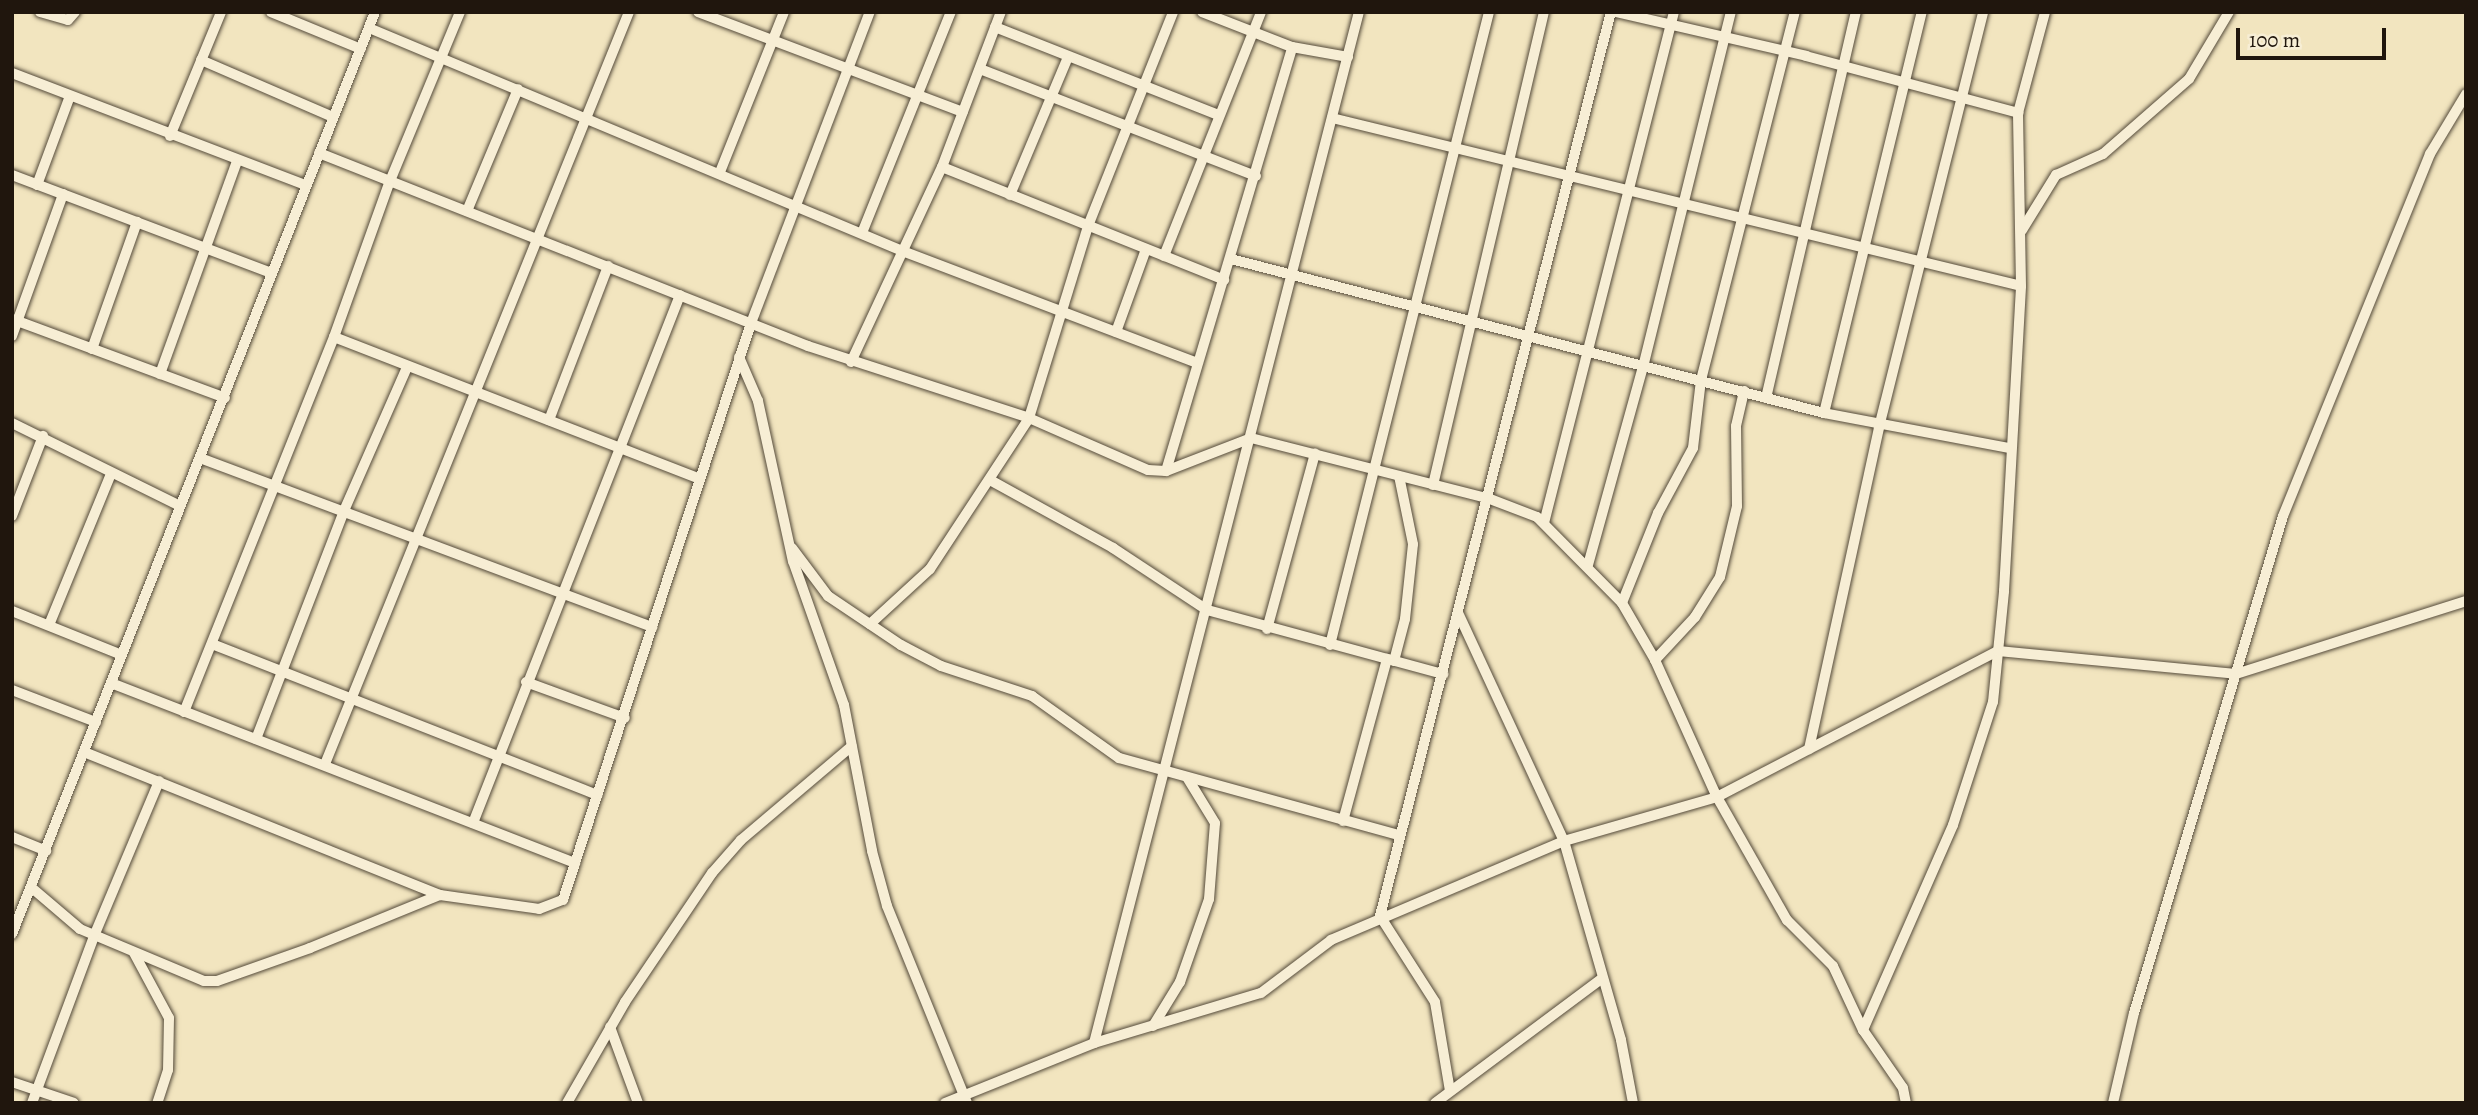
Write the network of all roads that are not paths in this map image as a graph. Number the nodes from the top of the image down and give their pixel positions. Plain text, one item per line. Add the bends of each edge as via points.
1 (40, 12) edge
2 (75, 12) edge
3 (221, 12) edge
4 (271, 12) edge
5 (375, 12) edge
6 (460, 12) edge
7 (629, 12) edge
8 (784, 12) edge
9 (870, 12) edge
10 (951, 12) edge
11 (1001, 12) edge
12 (1173, 12) edge
13 (1202, 12) edge
14 (1261, 12) edge
15 (1359, 12) edge
16 (1489, 12) edge
17 (1544, 12) edge
18 (1613, 12) edge
19 (1674, 12) edge
20 (1731, 12) edge
21 (1795, 12) edge
22 (1856, 12) edge
23 (1922, 12) edge
24 (1983, 12) edge
25 (2045, 12) edge
26 (2229, 12) edge
27 (702, 13) edge
28 (1670, 26) junction
29 (995, 27) junction
30 (369, 28) junction
31 (1252, 31) junction
32 (771, 39) junction
33 (1724, 39) junction
34 (1292, 47) junction
35 (361, 49) junction
36 (1784, 53) junction
37 (1068, 57) junction
38 (1348, 57) junction
39 (201, 60) junction
40 (442, 60) junction
41 (1842, 68) junction
42 (848, 69) junction
43 (980, 69) junction
44 (12, 73) edge
45 (1905, 84) junction
46 (1144, 86) junction
47 (518, 89) junction
48 (918, 94) junction
49 (2466, 94) edge
50 (70, 96) junction
51 (1051, 98) junction
52 (1962, 99) junction
53 (963, 112) junction
54 (2018, 113) junction
55 (1216, 114) junction
56 (334, 117) junction
57 (589, 117) junction
58 (1332, 118) junction
59 (1127, 128) junction
60 (170, 135) junction
61 (1453, 147) junction
62 (319, 153) junction
63 (1200, 156) junction
64 (1506, 159) junction
65 (237, 161) junction
66 (942, 167) junction
67 (720, 172) junction
68 (1570, 173) junction
69 (12, 175) edge
70 (1256, 176) junction
71 (390, 181) junction
72 (37, 185) junction
73 (306, 185) junction
74 (1626, 190) junction
75 (63, 194) junction
76 (1010, 195) junction
77 (795, 204) junction
78 (1685, 205) junction
79 (467, 211) junction
80 (1743, 219) junction
81 (137, 222) junction
82 (1088, 226) junction
83 (862, 233) junction
84 (1804, 234) junction
85 (2020, 235) junction
86 (535, 237) junction
87 (205, 247) junction
88 (1862, 248) junction
89 (1146, 249) junction
90 (905, 252) junction
91 (1164, 256) junction
92 (1231, 259) junction
93 (1921, 262) junction
94 (608, 266) junction
95 (272, 273) junction
96 (1292, 273) junction
97 (1224, 280) junction
98 (2021, 286) junction
99 (680, 295) junction
100 (1415, 305) junction
101 (1062, 312) junction
102 (1473, 319) junction
103 (15, 321) edge
104 (751, 323) junction
105 (1116, 332) junction
106 (1530, 333) junction
107 (12, 336) edge
108 (334, 337) junction
109 (92, 349) junction
110 (1590, 349) junction
111 (739, 357) junction
112 (851, 362) junction
113 (1197, 362) junction
114 (1644, 363) junction
115 (407, 367) junction
116 (160, 374) junction
117 (1701, 380) junction
118 (1744, 391) junction
119 (478, 393) junction
120 (225, 398) junction
121 (1766, 398) junction
122 (1824, 413) junction
123 (1029, 418) junction
124 (549, 421) junction
125 (12, 423) edge
126 (1879, 427) junction
127 (43, 436) junction
128 (1251, 438) junction
129 (619, 448) junction
130 (2009, 449) junction
131 (1315, 453) junction
132 (200, 458) junction
133 (1374, 470) junction
134 (1166, 471) junction
135 (111, 474) junction
136 (1399, 476) junction
137 (698, 478) junction
138 (990, 480) junction
139 (1433, 485) junction
140 (275, 486) junction
141 (1490, 499) junction
142 (180, 506) junction
143 (343, 513) junction
144 (12, 516) edge
145 (1544, 523) junction
146 (414, 540) junction
147 (789, 544) junction
148 (1588, 565) junction
149 (559, 595) junction
150 (2466, 601) edge
151 (1622, 603) junction
152 (1207, 610) junction
153 (12, 611) edge
154 (1459, 615) junction
155 (870, 624) junction
156 (49, 625) junction
157 (653, 627) junction
158 (1267, 629) junction
159 (212, 644) junction
160 (1330, 645) junction
161 (1998, 651) junction
162 (122, 655) junction
163 (1390, 660) junction
164 (1655, 660) junction
165 (283, 671) junction
166 (1443, 674) junction
167 (2236, 674) junction
168 (111, 682) junction
169 (526, 682) junction
170 (12, 690) edge
171 (351, 698) junction
172 (184, 712) junction
173 (625, 718) junction
174 (96, 722) junction
175 (256, 739) junction
176 (852, 746) junction
177 (1809, 749) junction
178 (85, 752) junction
179 (497, 757) junction
180 (325, 764) junction
181 (1165, 772) junction
182 (1188, 779) junction
183 (159, 781) junction
184 (598, 795) junction
185 (1717, 797) junction
186 (1343, 821) junction
187 (473, 823) junction
188 (1399, 835) junction
189 (12, 837) edge
190 (1564, 841) junction
191 (46, 851) junction
192 (575, 863) junction
193 (32, 888) junction
194 (440, 895) junction
195 (1380, 916) junction
196 (12, 934) edge
197 (94, 936) junction
198 (134, 953) junction
199 (1603, 978) junction
200 (1153, 1026) junction
201 (610, 1027) junction
202 (1863, 1030) junction
203 (1094, 1043) junction
204 (12, 1082) edge
205 (37, 1090) junction
206 (1450, 1091) junction
207 (965, 1098) edge
208 (32, 1103) edge
209 (74, 1103) edge
210 (157, 1103) edge
211 (566, 1103) edge
212 (638, 1103) edge
213 (945, 1103) edge
214 (1435, 1103) edge
215 (1633, 1103) edge
216 (1906, 1103) edge
217 (2113, 1103) edge

1 - 2 street via 68,20
3 - 39 street
4 - 35 street
5 - 30 street
6 - 40 street
7 - 57 street
8 - 32 street
9 - 42 street
10 - 48 street
11 - 29 street
12 - 46 street
13 - 31 street
14 - 31 street
15 - 38 street
16 - 61 street
17 - 64 street
18 - 28 street
18 - 68 street
19 - 28 street
20 - 33 street
21 - 36 street
22 - 41 street
23 - 45 street
24 - 52 street
25 - 54 street
26 - 85 street via 2189,79 2103,153 2056,175
27 - 32 street
28 - 33 street
28 - 74 street
29 - 37 street
29 - 43 street
30 - 35 street
30 - 40 street
31 - 34 street
31 - 55 street
32 - 42 street
32 - 67 street
33 - 36 street
33 - 78 street
34 - 38 street
34 - 70 street
35 - 56 street
36 - 41 street
36 - 80 street
37 - 46 street
37 - 51 street
38 - 58 street
39 - 56 street
39 - 60 street
40 - 47 street
40 - 71 street
41 - 45 street
41 - 84 street
42 - 48 street
42 - 77 street
43 - 51 street
43 - 53 street
44 - 50 street
45 - 52 street
45 - 88 street
46 - 55 street
46 - 59 street
47 - 57 street
47 - 79 street
48 - 53 street
48 - 83 street
49 - 167 street via 2430,154 2283,516
50 - 60 street
50 - 72 street
51 - 59 street
51 - 76 street
52 - 54 street
52 - 93 street
53 - 66 street
54 - 85 street
55 - 63 street
56 - 62 street
57 - 67 street
57 - 86 street
58 - 61 street
58 - 96 street
59 - 63 street
59 - 82 street
60 - 65 street
61 - 64 street
61 - 100 street
62 - 71 street
62 - 73 street
63 - 70 street
63 - 91 street
64 - 68 street
64 - 102 street
65 - 73 street
65 - 87 street
66 - 76 street
66 - 90 street
67 - 77 street
68 - 74 street
68 - 106 street
69 - 72 street
70 - 92 street
71 - 79 street
71 - 108 street
72 - 75 street
73 - 95 street
74 - 78 street
74 - 110 street
75 - 81 street
75 - 103 street
76 - 82 street
77 - 83 street
77 - 104 street
78 - 80 street
78 - 114 street
79 - 86 street
80 - 84 street
80 - 117 street
81 - 87 street
81 - 109 street
82 - 89 street
82 - 101 street
83 - 90 street
84 - 88 street
84 - 121 street
85 - 98 street
86 - 94 street
86 - 119 street
87 - 95 street
87 - 116 street
88 - 93 street
88 - 122 street
89 - 91 street
89 - 105 street
90 - 101 street
90 - 112 street
91 - 97 street
92 - 96 street
92 - 97 street
93 - 98 street
93 - 126 street
94 - 99 street
94 - 124 street
95 - 120 street
96 - 100 street
96 - 128 street
97 - 113 street
98 - 130 street
99 - 104 street
99 - 129 street
100 - 102 street
100 - 133 street
101 - 105 street
101 - 123 street
102 - 106 street
102 - 139 street
103 - 107 street
103 - 109 street
104 - 111 street
104 - 112 street
105 - 113 street
106 - 110 street
106 - 141 street
108 - 115 street
108 - 140 street
109 - 116 street
110 - 114 street
110 - 145 street
111 - 137 street
111 - 147 street via 758,401
112 - 123 street
113 - 134 street
114 - 117 street
114 - 148 street
115 - 119 street
115 - 143 street
116 - 120 street
117 - 118 street
117 - 151 street via 1693,448 1658,513
118 - 121 street
118 - 164 street via 1736,426 1737,506 1720,576 1701,608
119 - 124 street
119 - 146 street
120 - 132 street
121 - 122 street
122 - 126 street
123 - 134 street via 1138,467
123 - 138 street
124 - 129 street
125 - 127 street
126 - 130 street
126 - 177 street
127 - 135 street
127 - 144 street
128 - 131 street
128 - 134 street
128 - 152 street
129 - 137 street
129 - 149 street
130 - 161 street
131 - 133 street
131 - 158 street
132 - 140 street
132 - 142 street
133 - 136 street
133 - 160 street
135 - 142 street
135 - 156 street
136 - 139 street
136 - 163 street via 1413,544 1406,609
137 - 157 street
138 - 152 street via 1113,548
138 - 155 street via 923,578
139 - 141 street
140 - 143 street
140 - 159 street
141 - 145 street
141 - 154 street
142 - 162 street
143 - 146 street
143 - 165 street
145 - 148 street
146 - 149 street
146 - 171 street
147 - 155 street via 828,596
147 - 176 street via 841,696
148 - 151 street
149 - 157 street
149 - 169 street
150 - 167 street
151 - 164 street
152 - 158 street
152 - 181 street
153 - 156 street
154 - 166 street
154 - 190 street
155 - 181 street via 941,666 1032,696 1119,758
156 - 162 street
157 - 173 street
158 - 160 street
159 - 165 street
159 - 172 street
160 - 163 street
161 - 167 street
161 - 177 street
161 - 202 street via 1993,702 1953,825
162 - 168 street
163 - 166 street
163 - 186 street
164 - 185 street
165 - 171 street
165 - 175 street
166 - 188 street
167 - 217 street via 2134,1013
168 - 172 street
168 - 174 street
169 - 173 street
169 - 179 street
170 - 174 street
171 - 179 street
171 - 180 street
172 - 175 street
173 - 184 street
174 - 178 street
175 - 180 street
176 - 201 street via 741,840 712,873
176 - 207 street via 887,906
177 - 185 street
178 - 183 street
178 - 191 street
179 - 184 street
179 - 187 street
180 - 187 street
181 - 182 street
181 - 203 street
182 - 186 street
182 - 200 street via 1215,823 1209,899 1180,982
183 - 194 street
183 - 197 street
184 - 192 street
185 - 190 street
185 - 202 street via 1787,920 1833,967
186 - 188 street
187 - 192 street
188 - 195 street
189 - 191 street
190 - 195 street
190 - 199 street
191 - 193 street
192 - 194 street via 563,900 539,909
193 - 196 street
193 - 197 street via 61,916
194 - 198 street via 218,981 187,976
195 - 200 street via 1331,940 1261,992
195 - 206 street via 1435,1002
197 - 198 street
197 - 205 street
198 - 210 street via 169,1018 168,1070
199 - 206 street
199 - 215 street
200 - 203 street
201 - 211 street
201 - 212 street
202 - 216 street via 1903,1088
203 - 207 street
204 - 205 street
205 - 208 street
205 - 209 street
206 - 214 street
207 - 213 street

